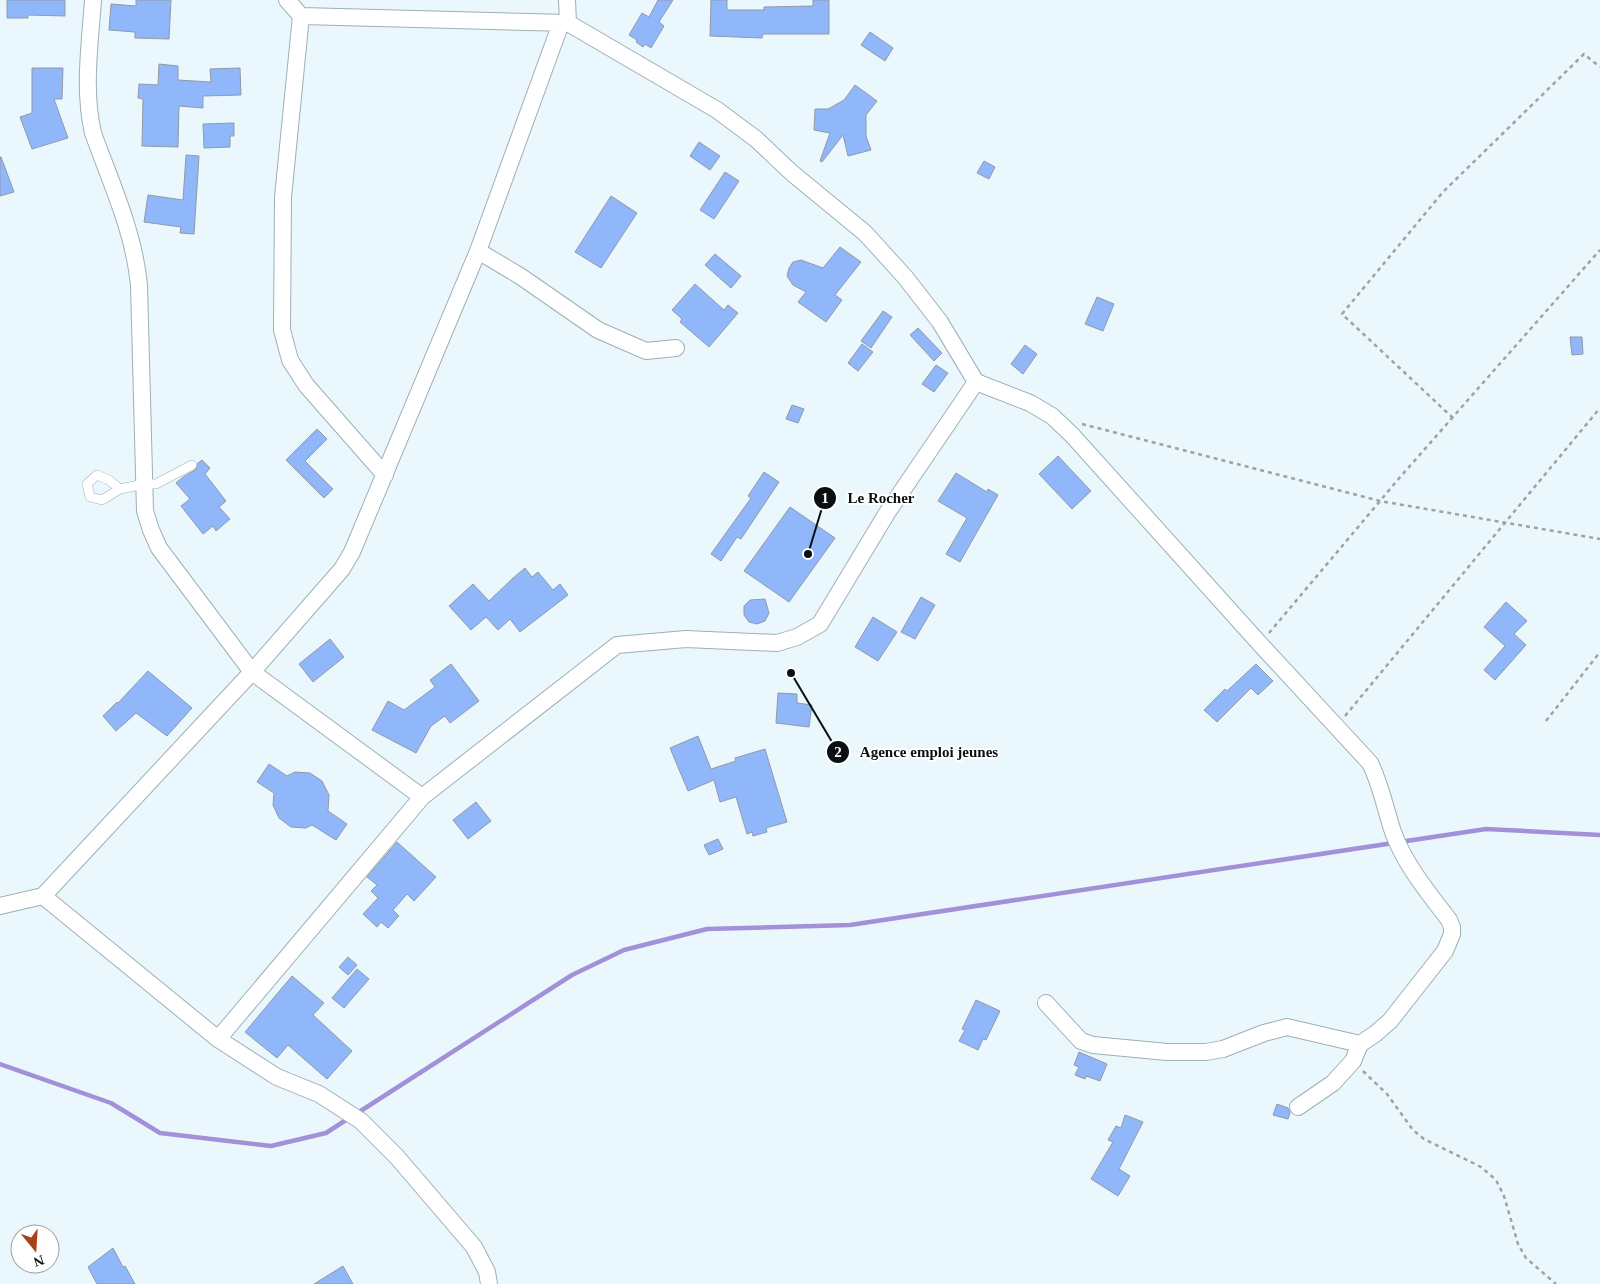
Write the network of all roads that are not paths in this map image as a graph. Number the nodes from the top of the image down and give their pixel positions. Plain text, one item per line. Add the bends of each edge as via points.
1 (93, 0) edge
2 (287, 0) edge
3 (567, 0) edge
4 (301, 16) junction
5 (565, 23) junction
6 (478, 251) junction
7 (676, 348) dead end
8 (976, 382) junction
9 (192, 465) dead end
10 (385, 475) junction
11 (144, 484) junction
12 (120, 489) dead end
13 (252, 672) junction
14 (422, 797) junction
15 (43, 896) junction
16 (0, 906) edge
17 (1046, 1003) dead end
18 (218, 1039) junction
19 (1360, 1044) junction
20 (1298, 1107) dead end
21 (490, 1284) edge

1 - 11 street via 89,115 136,263
2 - 4 street
3 - 5 street
4 - 5 street
4 - 10 street via 283,197 282,330 290,360 306,385
5 - 6 street
5 - 8 street via 717,110 756,139 864,233 905,277 940,322
6 - 7 street via 598,330 646,352
6 - 10 street
8 - 14 street via 887,513 820,624 797,637 776,643 686,639 617,644
8 - 19 street via 1030,403 1052,416 1072,435 1370,762 1406,860 1449,920 1452,934 1445,951 1390,1021
9 - 11 lane via 156,484
10 - 13 street via 342,569
11 - 12 lane
11 - 13 street via 145,511 159,548
13 - 14 street
13 - 15 street
14 - 18 street
15 - 16 street
15 - 18 street
17 - 19 street via 1081,1041 1093,1045 1206,1052 1287,1027
18 - 21 street via 277,1077 319,1094 361,1121 397,1157 474,1247
19 - 20 street via 1353,1061 1333,1083

